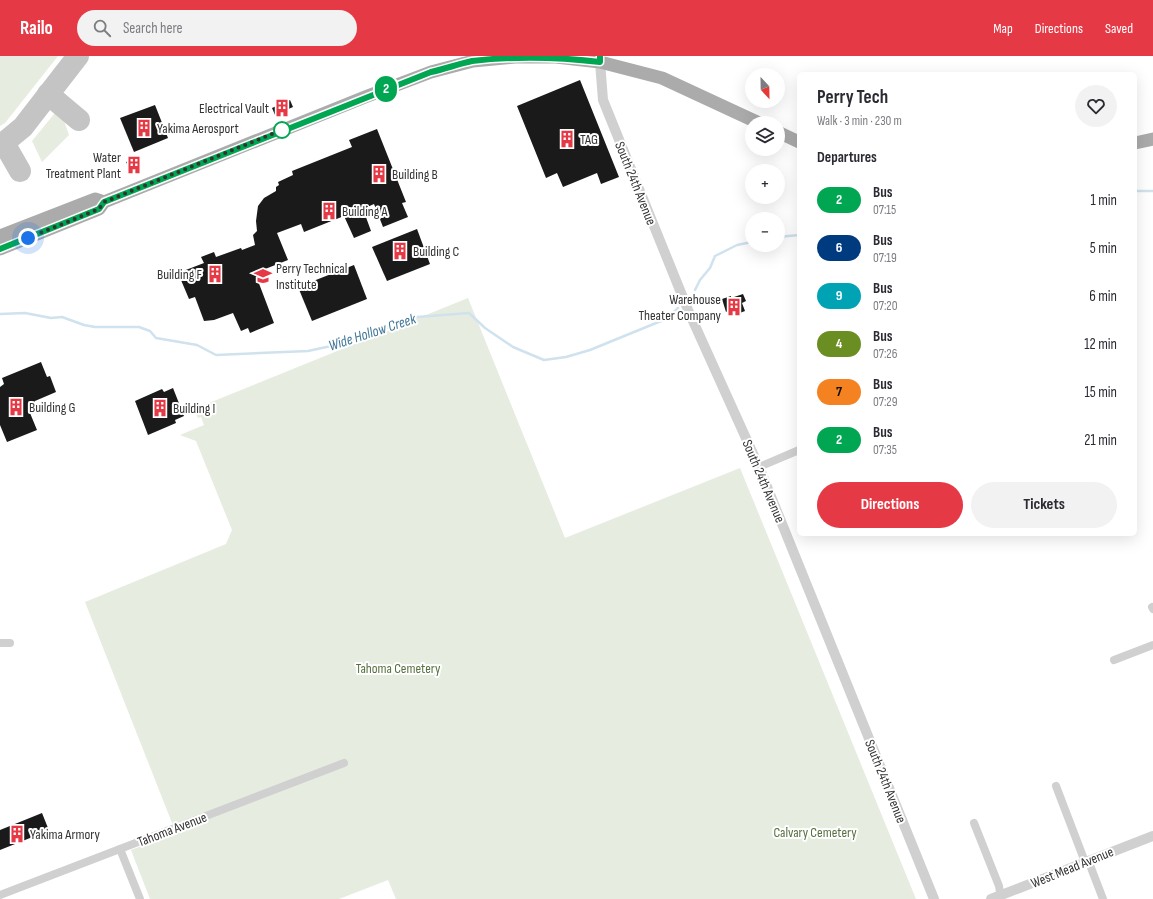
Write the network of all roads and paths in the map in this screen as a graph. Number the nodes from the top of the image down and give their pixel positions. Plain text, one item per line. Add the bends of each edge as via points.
1 (600, 62) junction
2 (745, 117) edge
3 (785, 135) edge
4 (1153, 139) edge
5 (797, 141) edge
6 (1137, 143) edge
7 (104, 202) junction
8 (0, 236) edge
9 (0, 249) edge
10 (797, 451) edge
11 (759, 466) junction
12 (0, 643) edge
13 (10, 643) dead end
14 (1153, 645) edge
15 (1114, 660) dead end
16 (344, 763) dead end
17 (1056, 786) dead end
18 (974, 823) dead end
19 (1153, 836) edge
20 (120, 849) junction
21 (1087, 861) junction
22 (0, 895) edge
23 (998, 898) edge
24 (140, 899) edge
25 (934, 899) edge
26 (1104, 899) edge

1 - 2 main road via 662,78
1 - 7 main road via 556,57 515,57 473,61 431,72
1 - 11 street, South 24th Avenue via 603,100 688,310
3 - 5 main road
4 - 6 main road
7 - 8 main road via 95,199
7 - 9 main road via 99,209
10 - 11 street
11 - 25 street, South 24th Avenue
12 - 13 street
14 - 15 street
16 - 20 street, Tahoma Avenue
17 - 21 street
18 - 23 street via 999,886
19 - 21 street, West Mead Avenue
20 - 22 street, Tahoma Avenue
20 - 24 street
21 - 23 street, West Mead Avenue
21 - 26 street

